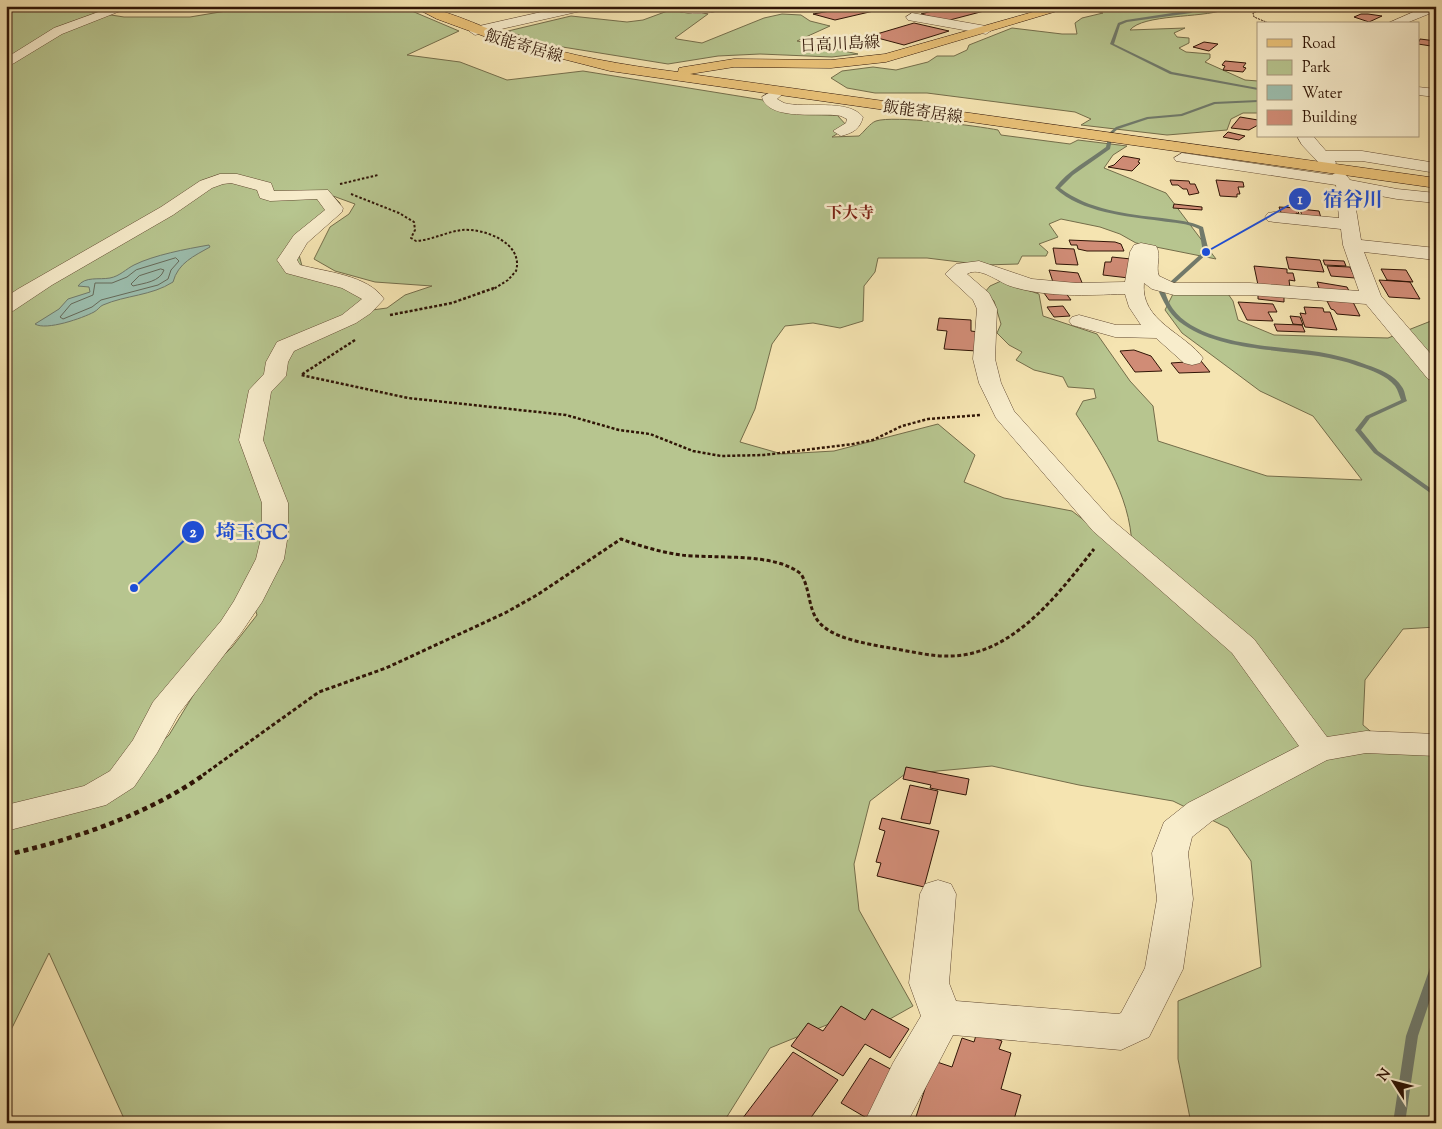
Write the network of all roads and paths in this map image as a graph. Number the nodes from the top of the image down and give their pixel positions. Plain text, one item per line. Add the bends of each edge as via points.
1 (127, 6) edge
2 (418, 6) edge
3 (651, 6) edge
4 (672, 6) edge
5 (721, 6) edge
6 (1068, 6) edge
7 (1313, 6) edge
8 (1433, 11) edge
9 (904, 16) dead end
10 (1266, 22) edge
11 (1398, 22) edge
12 (986, 30) junction
13 (475, 31) junction
14 (6, 64) edge
15 (667, 75) junction
16 (779, 91) junction
17 (1420, 91) edge
18 (1436, 93) edge
19 (841, 132) dead end
20 (1307, 138) edge
21 (1182, 158) dead end
22 (1436, 168) edge
23 (378, 175) dead end
24 (1337, 175) junction
25 (1436, 183) edge
26 (340, 188) dead end
27 (1289, 190) dead end
28 (345, 191) dead end
29 (1436, 198) edge
30 (1274, 218) dead end
31 (1349, 224) junction
32 (1352, 245) junction
33 (1436, 254) edge
34 (1134, 288) junction
35 (1372, 298) junction
36 (6, 308) edge
37 (385, 319) dead end
38 (1079, 321) dead end
39 (1163, 332) junction
40 (358, 338) dead end
41 (1192, 358) dead end
42 (1436, 374) edge
43 (1004, 413) junction
44 (1102, 525) junction
45 (1436, 745) edge
46 (1318, 750) junction
47 (6, 818) edge
48 (6, 855) edge
49 (938, 894) dead end
50 (942, 1017) junction
51 (885, 1123) edge

1 - 14 street via 58,31
2 - 13 main road, 飯能寄居線
3 - 13 street via 581,7
4 - 5 street via 703,12
6 - 12 main road, 日高川島線
7 - 10 path via 1253,12 1254,17
8 - 11 street
9 - 12 street
12 - 15 main road, 日高川島線 via 872,61 734,63
13 - 15 main road, 飯能寄居線 via 556,56
15 - 16 main road, 飯能寄居線
16 - 19 street via 770,97 770,101 782,107 836,110 856,117 853,124
16 - 25 main road, 飯能寄居線
17 - 18 street
20 - 24 street
21 - 24 street
22 - 24 street via 1362,156
23 - 26 path via 335,185
24 - 27 street
24 - 29 street via 1397,194
24 - 31 street
28 - 37 path via 414,222 411,238 416,241 468,230 507,243 514,247 517,256 515,274 504,283 465,300 392,314
30 - 31 street
31 - 32 street
32 - 33 street
32 - 35 street
34 - 35 street via 1139,252 1145,249 1150,253 1148,272 1151,279 1174,289 1250,289
34 - 39 street via 1144,316
34 - 43 street via 1034,287 1007,280 1004,274 978,266 959,270 955,274 958,279 973,287 987,309 984,359 990,383
35 - 42 street
36 - 47 street via 31,289 212,182 228,178 265,188 270,196 322,194 334,212 303,236 287,260 293,269 349,284 374,299 349,319 285,347 277,362 275,376 260,390 251,440 275,503 275,534 270,559 231,627 164,710 146,745 122,779 94,796
38 - 39 street via 1116,331
39 - 41 street
40 - 43 path via 301,375 408,398 566,415 619,430 650,434 693,451 741,457 873,440 902,426 928,419
43 - 44 street
44 - 46 street via 1243,646
44 - 48 path via 1094,550 1049,602 1008,638 984,649 956,656 887,647 844,637 820,624 808,586 796,569 788,566 681,554 642,547 621,539 505,613 386,668 319,692 193,782 121,820
45 - 46 street via 1366,742
46 - 50 street via 1200,812 1176,831 1170,853 1175,899 1164,969 1135,1025 1121,1032
49 - 50 street via 929,983
50 - 51 street

